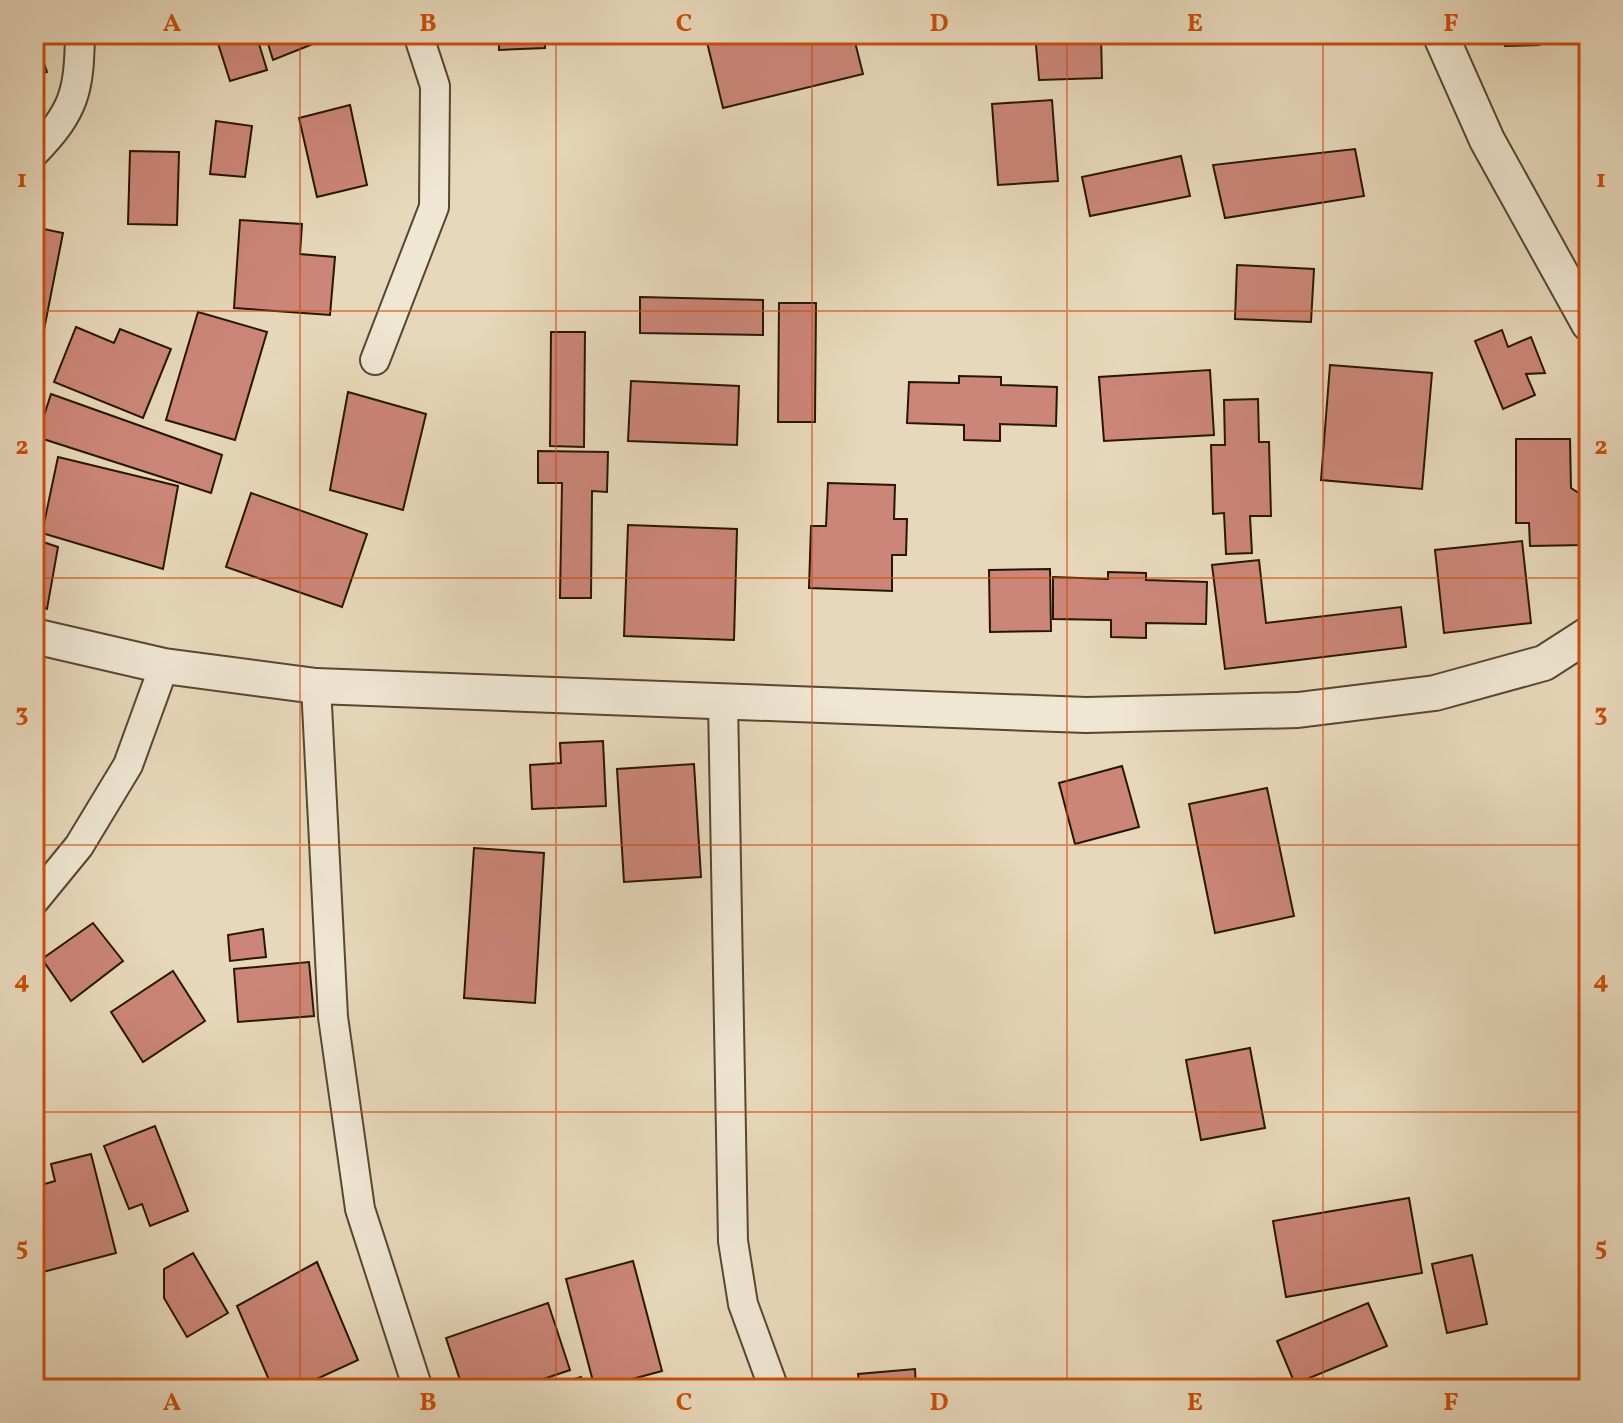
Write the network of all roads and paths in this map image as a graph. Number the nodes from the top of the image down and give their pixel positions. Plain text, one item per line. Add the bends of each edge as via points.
1 (80, 34) edge
2 (418, 34) edge
3 (1440, 34) edge
4 (34, 153) edge
5 (1589, 324) edge
6 (375, 360) dead end
7 (1589, 634) edge
8 (34, 636) edge
9 (164, 666) junction
10 (316, 686) junction
11 (723, 702) junction
12 (34, 901) edge
13 (418, 1389) edge
14 (774, 1389) edge

1 - 4 street via 79,84 57,129
2 - 6 street via 435,86 434,207
3 - 5 street via 1487,140
7 - 11 street via 1544,663 1435,693 1298,710 1086,715
8 - 9 street
9 - 10 street
9 - 12 street via 128,765 79,846
10 - 11 street
10 - 13 street via 333,1017 360,1209
11 - 14 street via 733,1241 743,1304

